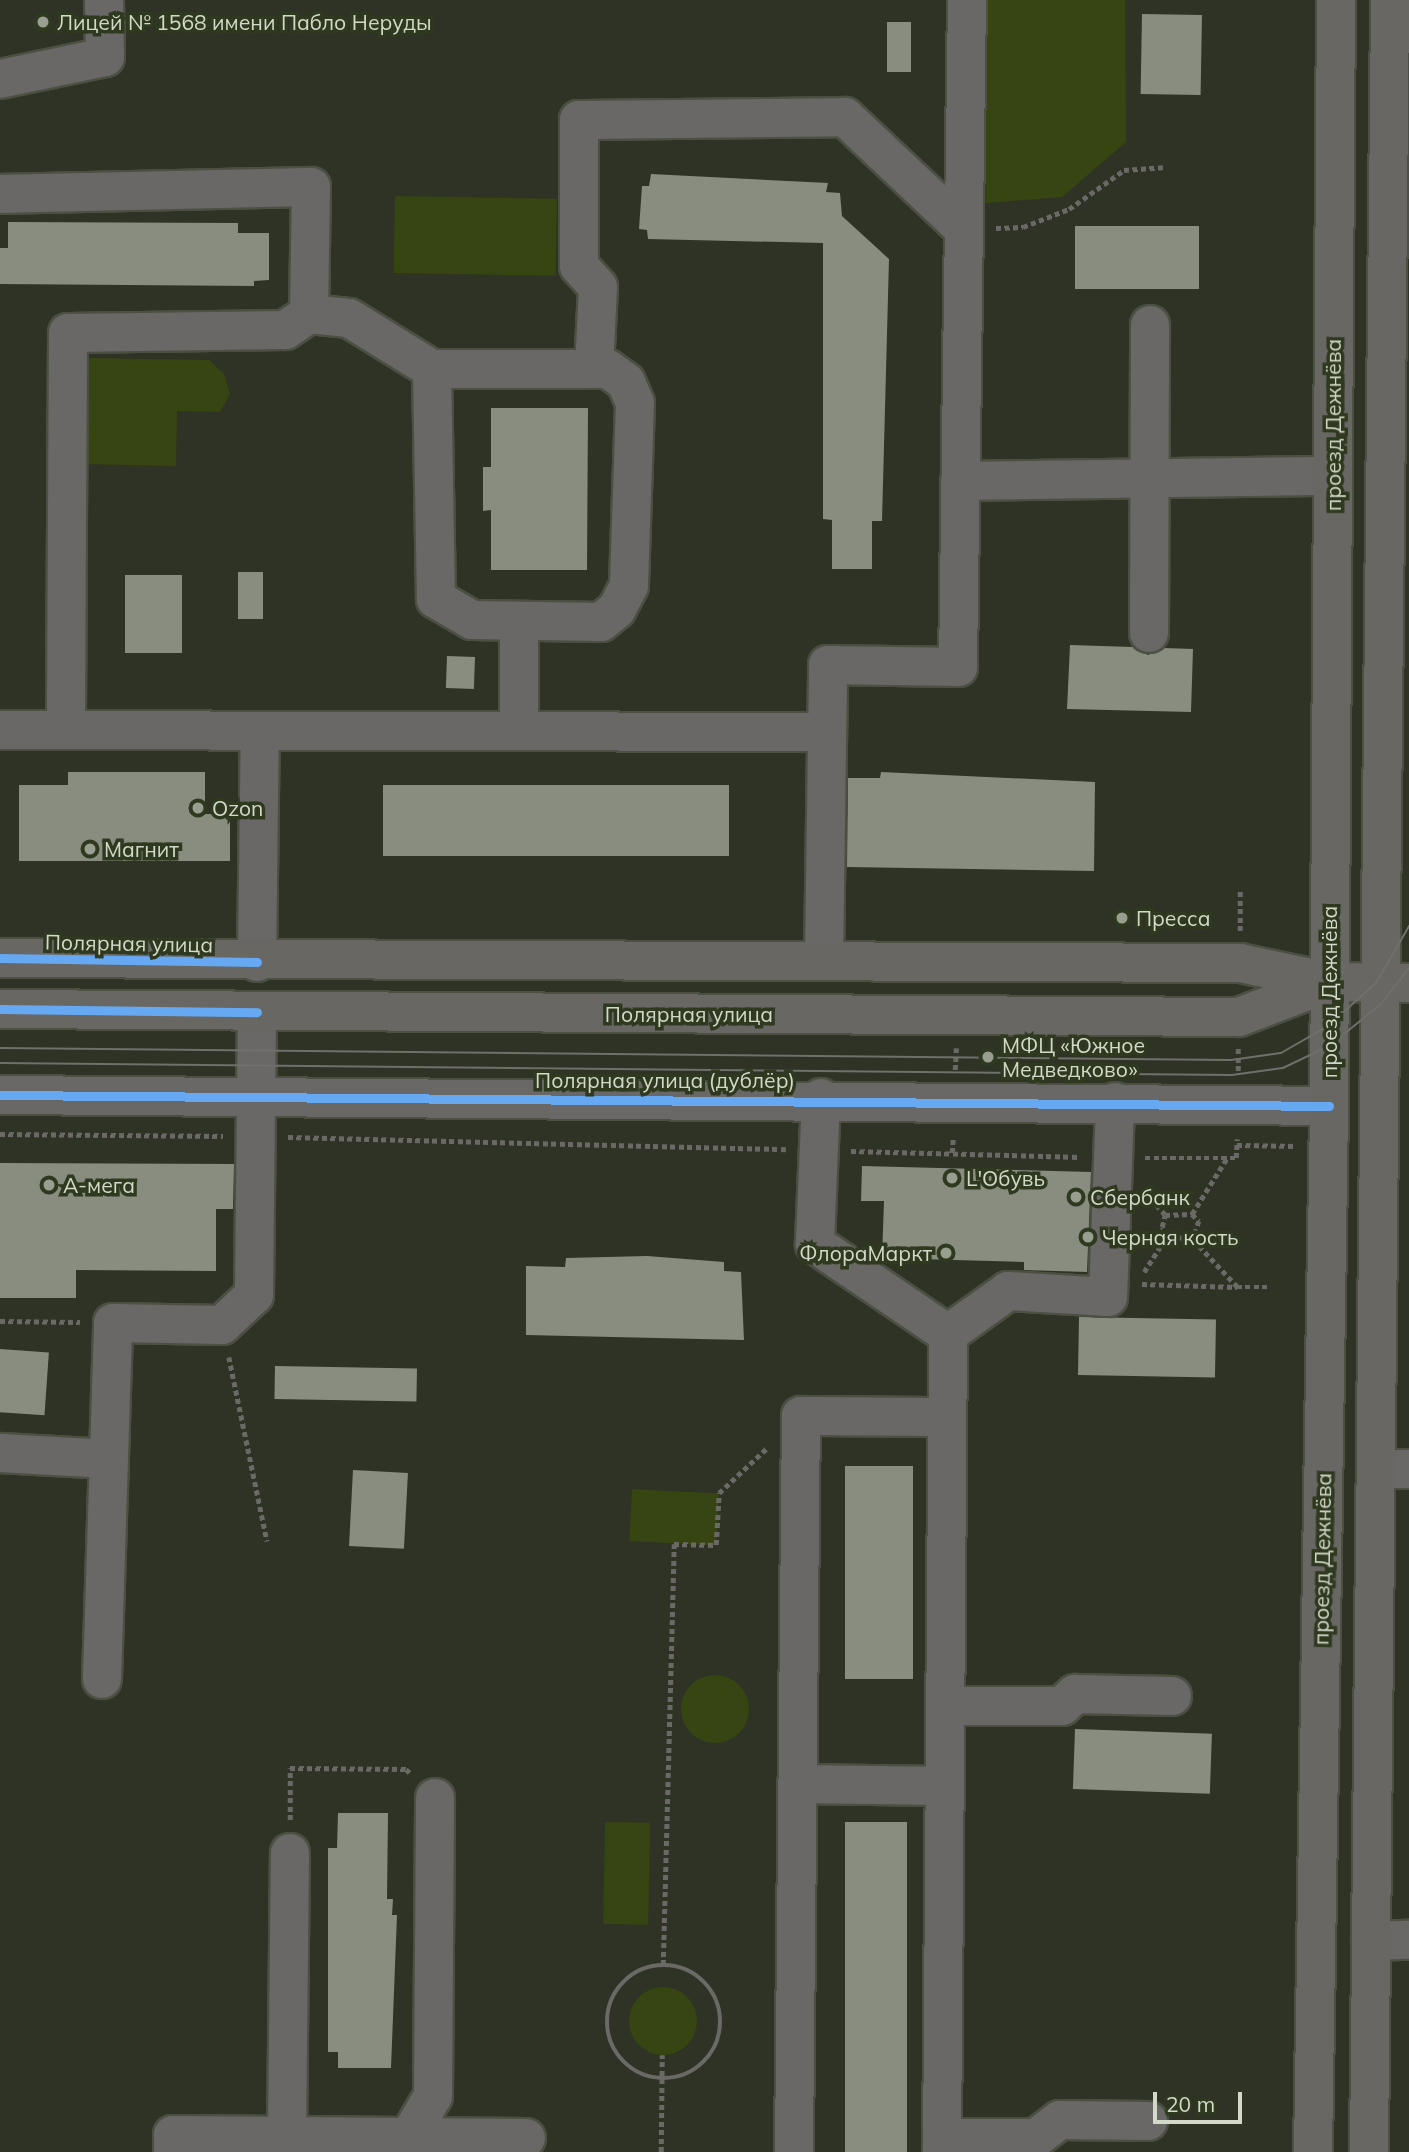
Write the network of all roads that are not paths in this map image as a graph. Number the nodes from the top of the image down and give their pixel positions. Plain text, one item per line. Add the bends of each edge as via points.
1 (104, 0) edge
2 (967, 0) edge
3 (1336, 0) edge
4 (1390, 0) edge
5 (0, 79) edge
6 (0, 194) edge
7 (964, 229) junction
8 (309, 314) junction
9 (1150, 325) dead end
10 (432, 369) junction
11 (594, 369) junction
12 (1333, 476) junction
13 (1150, 479) junction
14 (960, 481) junction
15 (519, 621) junction
16 (1149, 633) dead end
17 (0, 730) edge
18 (66, 730) junction
19 (260, 731) junction
20 (519, 731) junction
21 (827, 732) junction
22 (0, 958) edge
23 (824, 961) junction
24 (257, 962) junction
25 (1329, 982) junction
26 (1394, 983) edge
27 (0, 1009) edge
28 (257, 1012) junction
29 (0, 1095) edge
30 (258, 1097) junction
31 (821, 1098) junction
32 (1115, 1102) junction
33 (1329, 1105) junction
34 (948, 1334) junction
35 (947, 1417) junction
36 (0, 1453) edge
37 (107, 1459) junction
38 (1392, 1469) edge
39 (103, 1679) dead end
40 (1172, 1696) dead end
41 (945, 1706) junction
42 (797, 1784) junction
43 (945, 1786) junction
44 (435, 1798) dead end
45 (290, 1853) road end
46 (1409, 1940) edge
47 (1371, 1941) junction
48 (1148, 2121) dead end
49 (287, 2136) junction
50 (526, 2138) dead end
51 (352, 2144) edge
52 (409, 2144) edge
53 (942, 2145) edge
54 (173, 2152) edge
55 (793, 2152) edge
56 (1313, 2152) edge
57 (1369, 2152) edge

1 - 5 street via 105,57
2 - 7 street
3 - 12 main road, проезд Дежнёва
4 - 26 main road
6 - 8 street via 311,187
7 - 11 street via 845,117 579,120 579,266 598,287
7 - 14 street
8 - 10 street via 349,318
8 - 18 street via 285,330 68,333
9 - 13 street
10 - 11 street
10 - 15 street via 436,599 472,620
11 - 15 street via 608,369 626,382 635,403 629,586 616,610 601,622
12 - 13 street
12 - 25 main road, проезд Дежнёва
13 - 14 street
13 - 16 street
14 - 21 street via 958,667 828,666
15 - 20 street
17 - 18 street
18 - 19 street
19 - 20 street
19 - 24 street
20 - 21 street
21 - 23 street
22 - 24 main road, Полярная улица
23 - 24 main road, Полярная улица
23 - 25 main road, Полярная улица via 1240,963
25 - 26 main road, Полярная улица
25 - 28 main road, Полярная улица via 1239,1017
25 - 33 main road, проезд Дежнёва
26 - 38 main road
27 - 28 main road, Полярная улица
28 - 30 street
29 - 30 street, Полярная улица (дублёр)
30 - 31 street, Полярная улица (дублёр)
30 - 37 street via 254,1295 222,1325 113,1323
31 - 32 street, Полярная улица (дублёр)
31 - 34 street via 815,1244
32 - 33 street, Полярная улица (дублёр)
32 - 34 street via 1108,1297 1008,1291
33 - 56 main road, проезд Дежнёва
34 - 35 street
35 - 41 street
35 - 42 street via 801,1416
36 - 37 street
37 - 39 street
38 - 47 main road
40 - 41 street via 1075,1694 1062,1706
41 - 43 street
42 - 43 street
42 - 55 street
43 - 53 street
44 - 52 street via 433,2096
45 - 49 street
46 - 47 street
47 - 57 main road
48 - 53 street via 1060,2120 1036,2138
49 - 51 street
49 - 54 street via 173,2135
50 - 52 street
51 - 52 street

